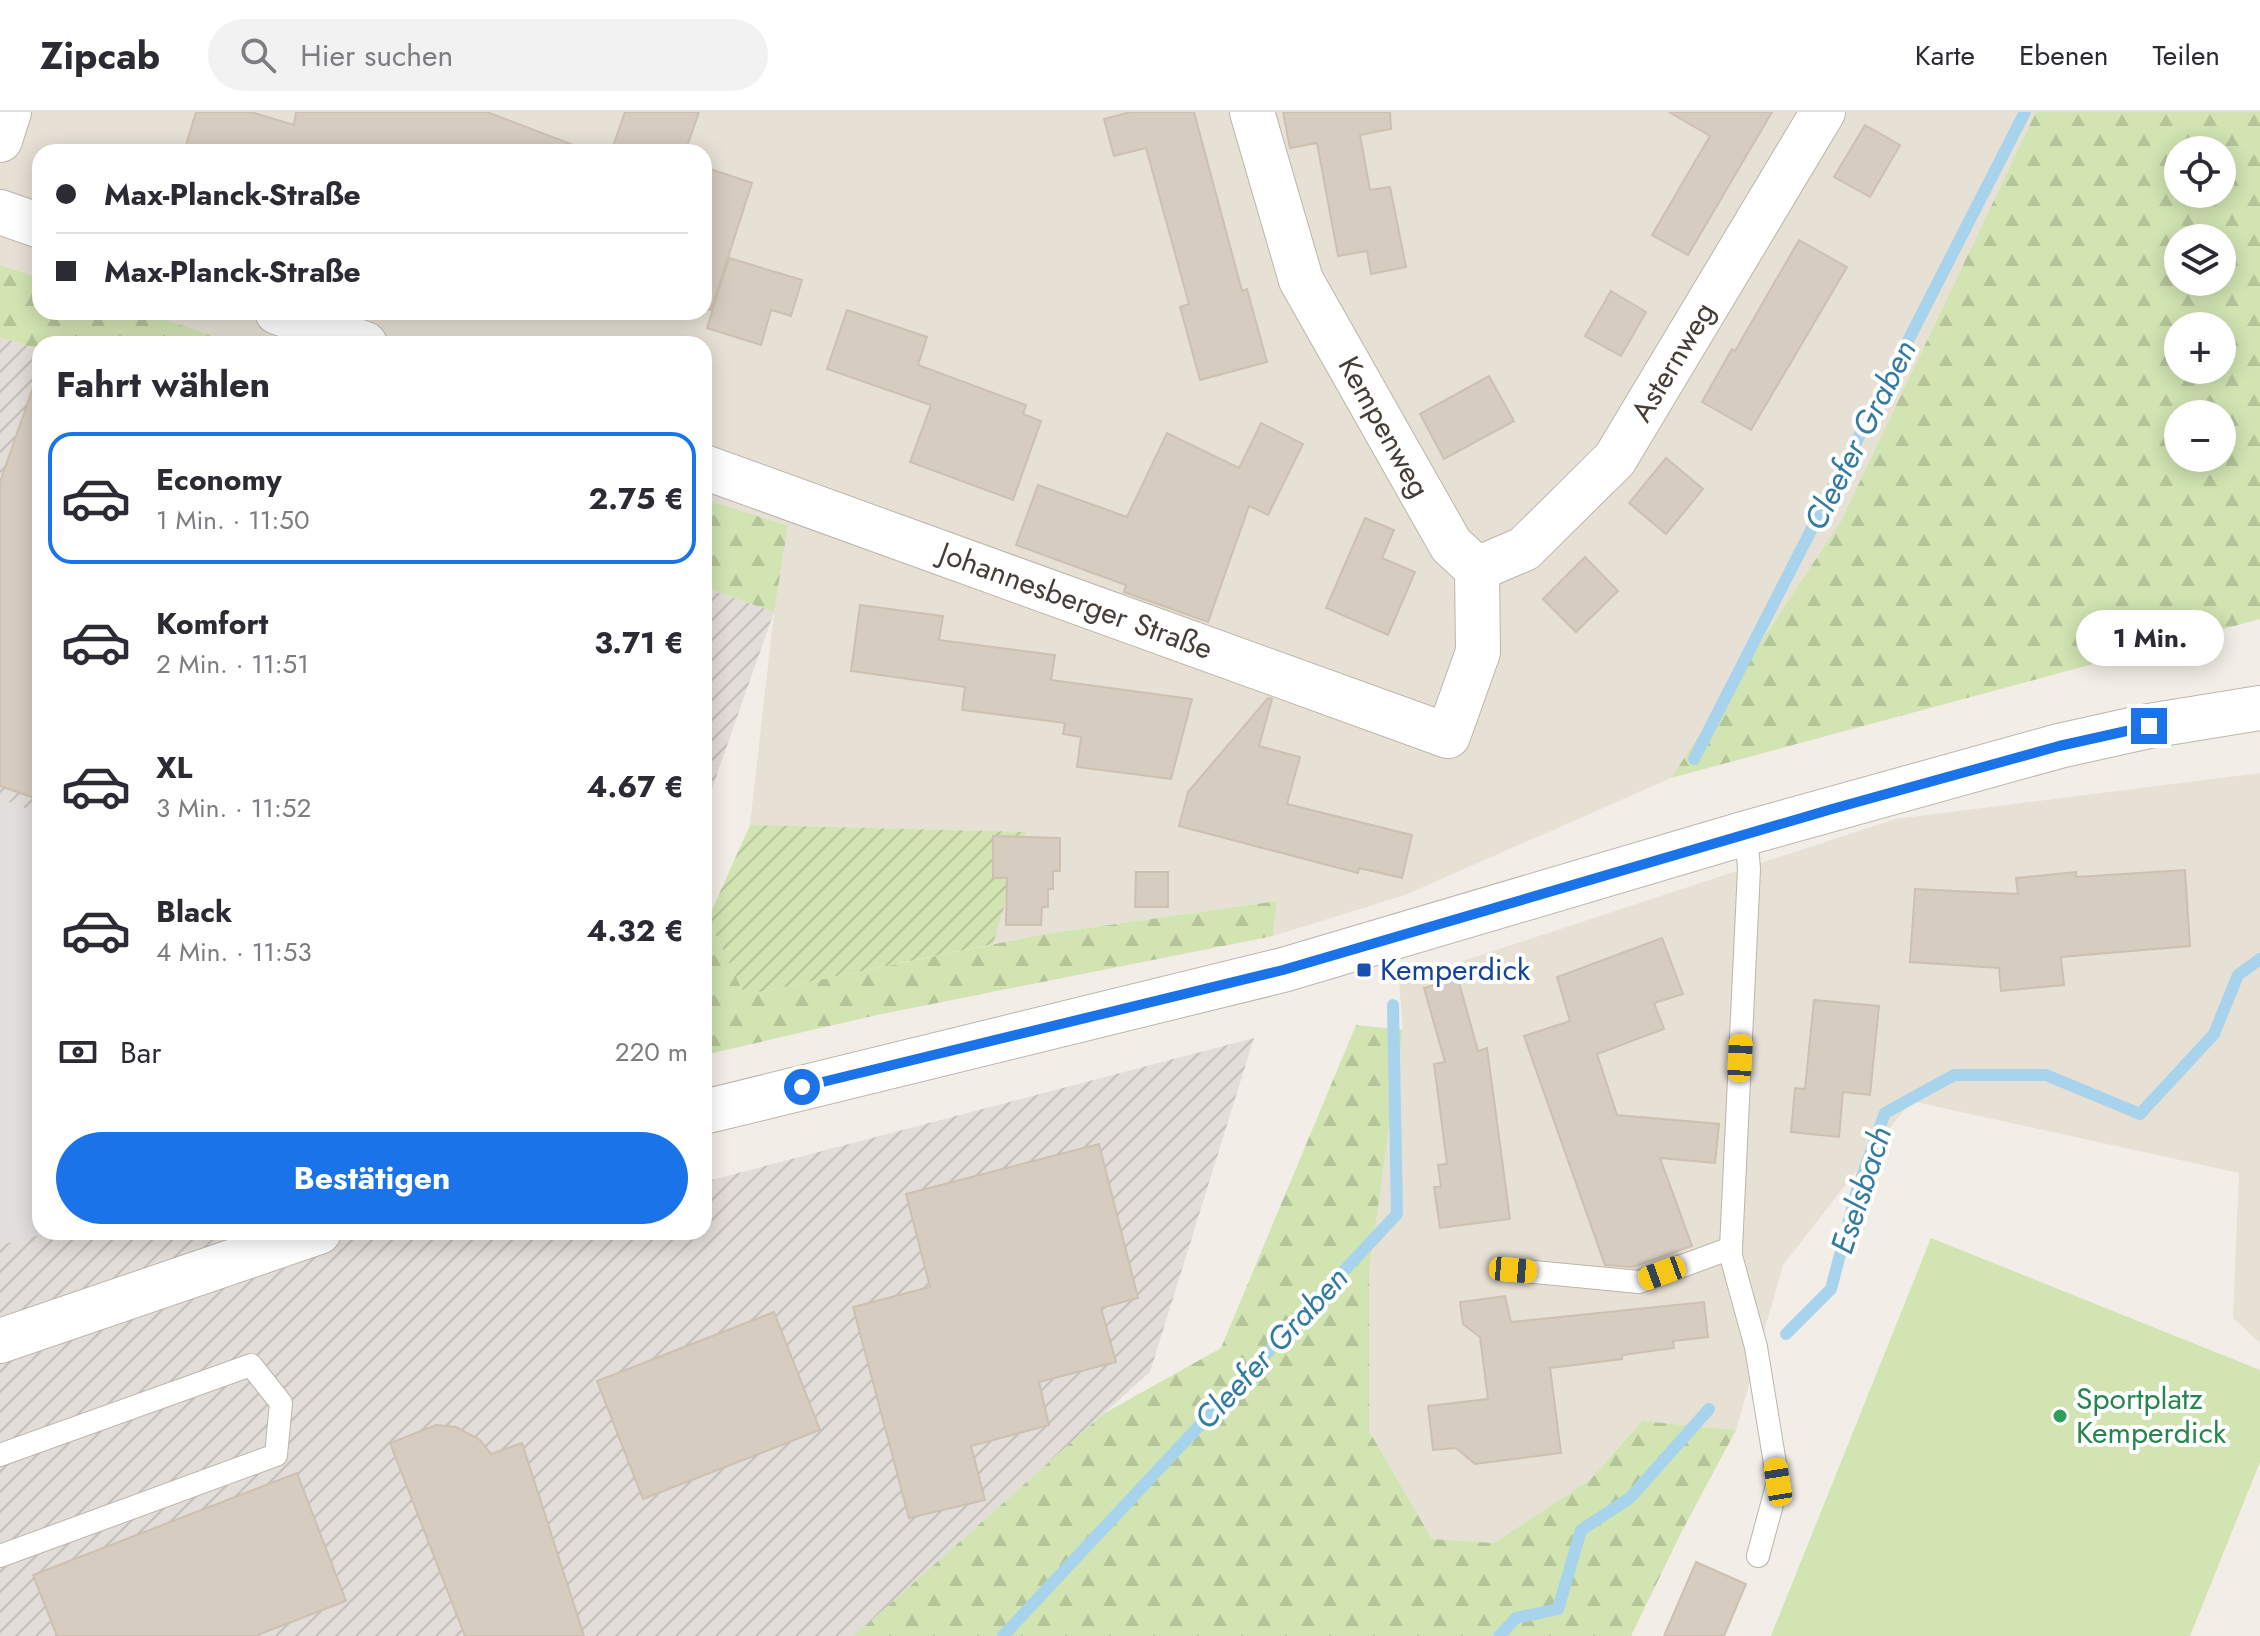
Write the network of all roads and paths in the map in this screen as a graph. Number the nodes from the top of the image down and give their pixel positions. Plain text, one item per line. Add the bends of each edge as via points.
1 (9, 112) edge
2 (1252, 112) edge
3 (1823, 112) edge
4 (0, 140) edge
5 (0, 212) edge
6 (32, 223) edge
7 (299, 320) edge
8 (343, 336) edge
9 (712, 470) edge
10 (1477, 569) junction
11 (2260, 708) edge
12 (1746, 833) junction
13 (712, 1110) edge
14 (296, 1240) edge
15 (1731, 1248) junction
16 (1513, 1270) dead end
17 (0, 1341) edge
18 (0, 1455) edge
19 (0, 1556) edge
20 (1758, 1556) dead end

1 - 4 street
2 - 10 street, Kempenweg via 1301,280 1451,545
3 - 10 street, Asternweg via 1615,459 1524,549
5 - 6 street
7 - 8 street
9 - 10 street, Johannesberger Straße via 1448,736 1478,652
11 - 12 street via 2059,746
12 - 13 street via 1283,970
12 - 15 lane via 1749,869
14 - 17 street
15 - 16 lane via 1639,1282
15 - 20 lane via 1756,1347 1778,1482
18 - 19 lane via 251,1365 281,1403 276,1455

